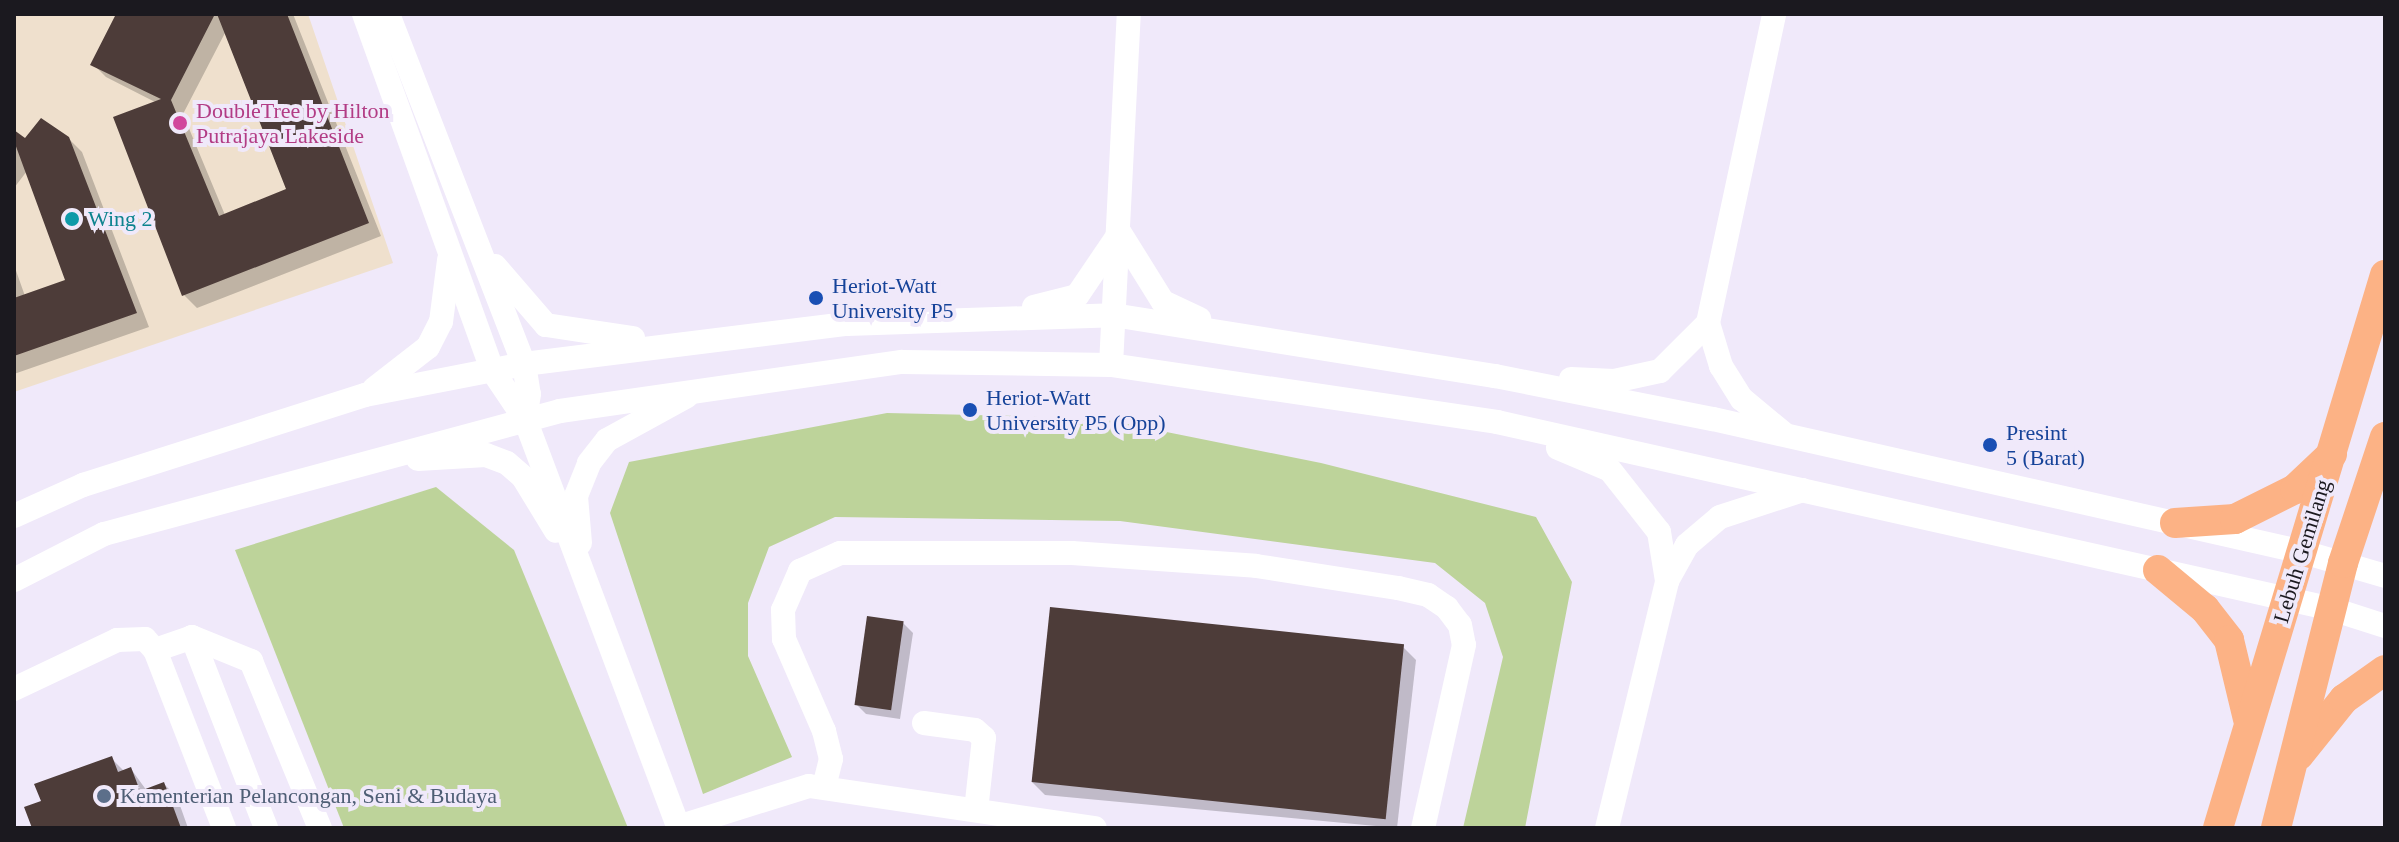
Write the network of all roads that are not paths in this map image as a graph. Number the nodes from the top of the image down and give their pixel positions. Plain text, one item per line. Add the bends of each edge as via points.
1 (364, 14) edge
2 (388, 14) edge
3 (1129, 14) edge
4 (1774, 14) edge
5 (1120, 233) junction
6 (475, 238) junction
7 (450, 249) junction
8 (2385, 275) edge
9 (1113, 315) junction
10 (996, 317) junction
11 (1708, 323) junction
12 (1219, 329) junction
13 (689, 340) junction
14 (524, 364) junction
15 (1111, 365) junction
16 (492, 370) junction
17 (1495, 376) junction
18 (702, 388) junction
19 (365, 395) junction
20 (525, 419) junction
21 (1497, 422) junction
22 (1785, 435) junction
23 (2385, 437) edge
24 (2332, 454) junction
25 (310, 475) junction
26 (1804, 490) junction
27 (16, 509) edge
28 (2175, 523) junction
29 (2303, 552) junction
30 (2343, 563) junction
31 (2158, 570) junction
32 (583, 573) junction
33 (2385, 576) edge
34 (14, 580) edge
35 (1667, 581) junction
36 (2287, 599) junction
37 (2332, 609) junction
38 (2385, 626) edge
39 (192, 637) junction
40 (155, 650) junction
41 (2385, 670) edge
42 (14, 689) edge
43 (924, 723) dead end
44 (2249, 725) junction
45 (2292, 765) junction
46 (824, 787) junction
47 (976, 810) junction
48 (678, 827) edge
49 (224, 828) edge
50 (266, 828) edge
51 (320, 828) edge
52 (1095, 828) edge
53 (1423, 828) edge
54 (1607, 828) edge
55 (2218, 828) edge
56 (2276, 828) edge

1 - 7 street
2 - 6 street
3 - 5 street
4 - 11 street
5 - 9 street
5 - 10 street via 1077,296
5 - 12 street via 1163,302
6 - 13 street via 525,306 546,325 582,334
6 - 14 street
7 - 16 street
7 - 19 street via 441,322 428,347
8 - 24 main road, Lebuh Gemilang
9 - 10 street
9 - 12 street
9 - 15 street
10 - 13 street via 847,324
11 - 17 street via 1660,371 1614,381
11 - 22 street via 1721,366 1742,399
12 - 17 street
13 - 14 street
14 - 16 street
14 - 20 street via 529,394
15 - 18 street via 902,362
15 - 21 street
16 - 19 street
16 - 20 street
17 - 22 street
18 - 20 street
18 - 32 street via 607,440 589,463 576,496
19 - 27 street
20 - 25 street
20 - 32 street
21 - 26 street
21 - 35 street via 1610,470 1659,532
22 - 28 street
23 - 30 main road, Lebuh Gemilang
24 - 28 main road via 2295,489 2257,510 2235,519
24 - 29 main road, Lebuh Gemilang
25 - 32 street via 486,455 523,477
25 - 34 street via 104,534
26 - 31 street
26 - 35 street via 1720,517 1687,545
28 - 29 street
29 - 30 street
29 - 36 main road, Lebuh Gemilang
30 - 33 street
30 - 37 main road, Lebuh Gemilang
31 - 36 street
31 - 44 main road via 2205,609 2229,640
32 - 48 street
35 - 54 street
36 - 37 street
36 - 44 main road, Lebuh Gemilang
37 - 38 street
37 - 45 main road, Lebuh Gemilang
39 - 40 street
39 - 50 street
39 - 51 street via 251,661
40 - 42 street via 145,639 117,640
40 - 49 street
41 - 45 main road via 2344,699
43 - 47 street via 975,730 984,738
44 - 55 main road, Lebuh Gemilang
45 - 56 main road, Lebuh Gemilang
46 - 47 street
46 - 48 street via 809,786
46 - 53 street via 831,759 824,731 784,639 783,610 800,571 840,553 1072,553 1256,566 1398,588 1428,595 1447,608 1460,625 1464,645
47 - 52 street

